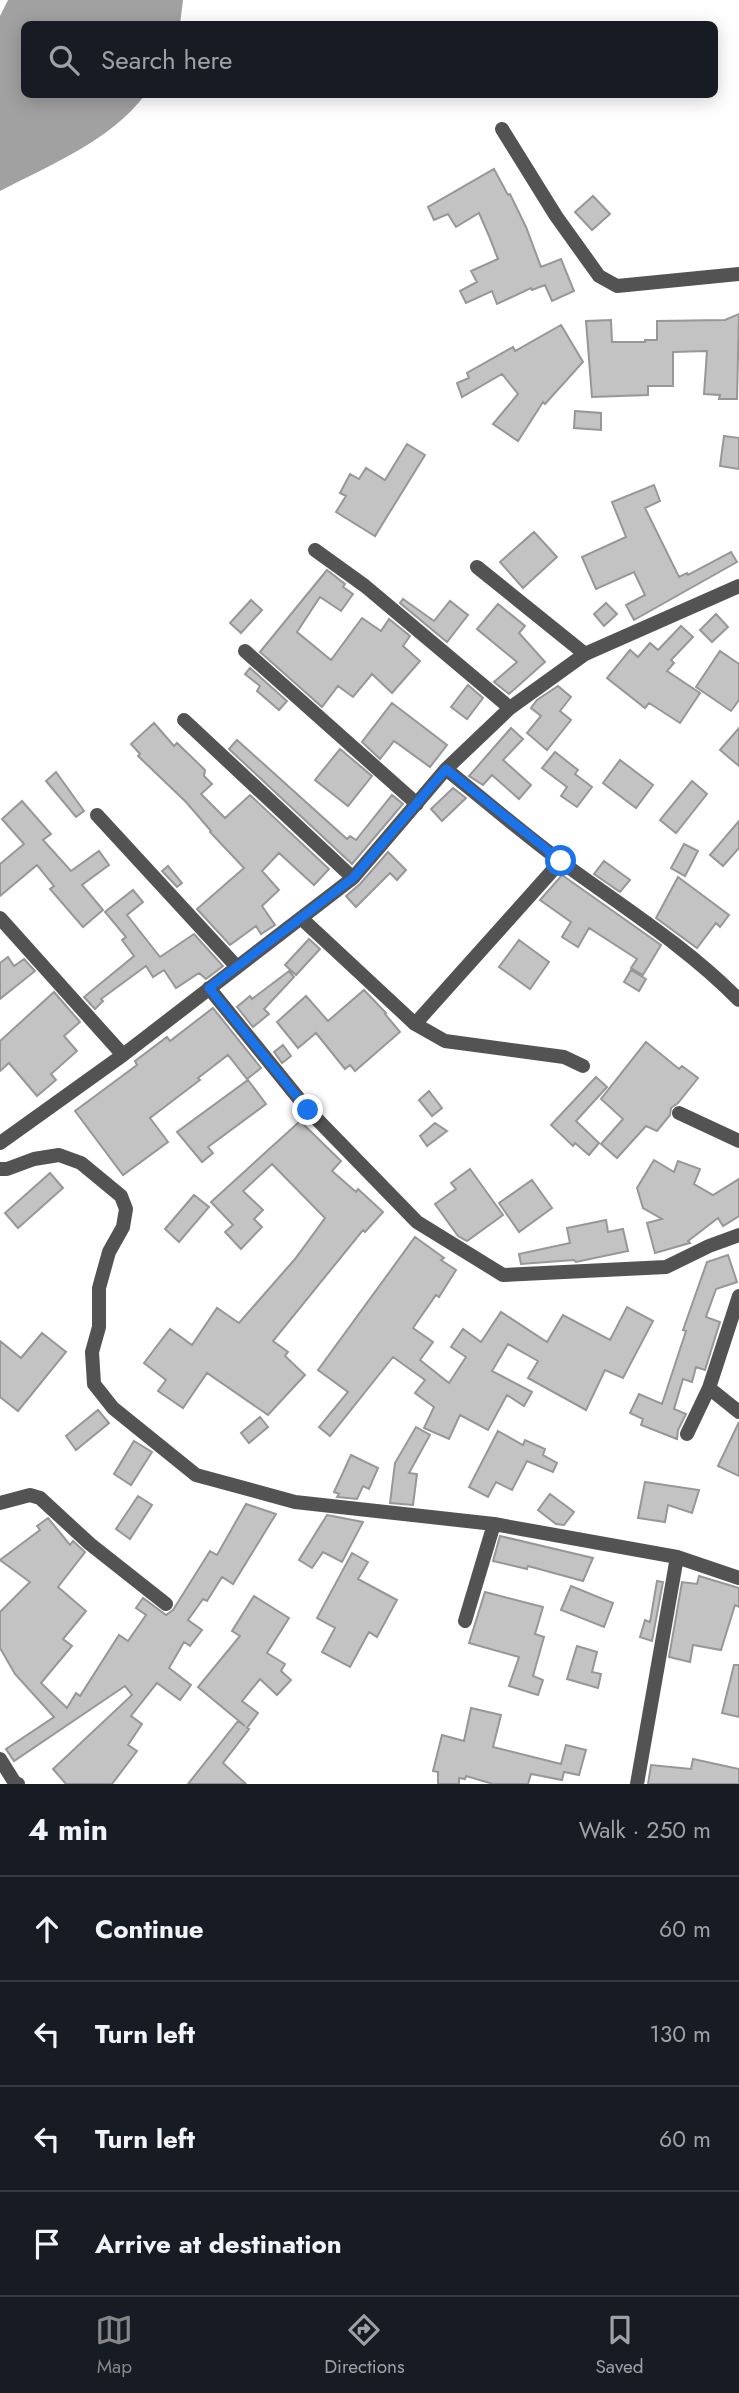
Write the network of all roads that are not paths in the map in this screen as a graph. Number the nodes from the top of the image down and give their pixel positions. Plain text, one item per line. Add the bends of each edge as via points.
1 (502, 129) dead end
2 (739, 274) edge
3 (315, 550) dead end
4 (477, 566) dead end
5 (739, 587) edge
6 (245, 651) dead end
7 (585, 654) junction
8 (510, 708) junction
9 (184, 720) dead end
10 (446, 769) junction
11 (417, 803) junction
12 (97, 815) dead end
13 (561, 861) junction
14 (353, 878) junction
15 (0, 918) edge
16 (301, 918) junction
17 (237, 967) junction
18 (209, 988) junction
19 (739, 1000) edge
20 (415, 1024) junction
21 (123, 1055) junction
22 (583, 1066) dead end
23 (678, 1113) dead end
24 (739, 1142) edge
25 (0, 1143) edge
26 (0, 1169) edge
27 (739, 1235) edge
28 (739, 1296) edge
29 (709, 1388) junction
30 (739, 1412) edge
31 (687, 1433) dead end
32 (0, 1503) edge
33 (494, 1524) junction
34 (677, 1557) junction
35 (739, 1578) edge
36 (166, 1604) dead end
37 (465, 1621) dead end
38 (0, 1759) edge
39 (18, 1784) edge
40 (637, 1784) edge

1 - 2 street via 598,276 617,286
3 - 8 street via 365,586
4 - 7 street
5 - 7 street
6 - 11 street
7 - 8 street
8 - 10 street
9 - 14 street
10 - 11 street
10 - 13 street
11 - 14 street
12 - 17 street
13 - 19 street via 646,922
13 - 20 street
14 - 16 street
15 - 21 street
16 - 17 street
16 - 20 street
17 - 18 street
18 - 21 street
18 - 27 street via 308,1110 417,1222 503,1275 666,1267
20 - 22 street via 445,1041 564,1057
21 - 25 street
23 - 24 street
26 - 33 street via 59,1156 81,1163 121,1196 126,1209 122,1227 99,1287 99,1326 92,1352 94,1384 113,1408 196,1475 295,1502
28 - 29 street
29 - 30 street
29 - 31 street
32 - 36 street via 30,1494 40,1498
33 - 34 street
33 - 37 street
34 - 35 street
34 - 40 street
38 - 39 street

